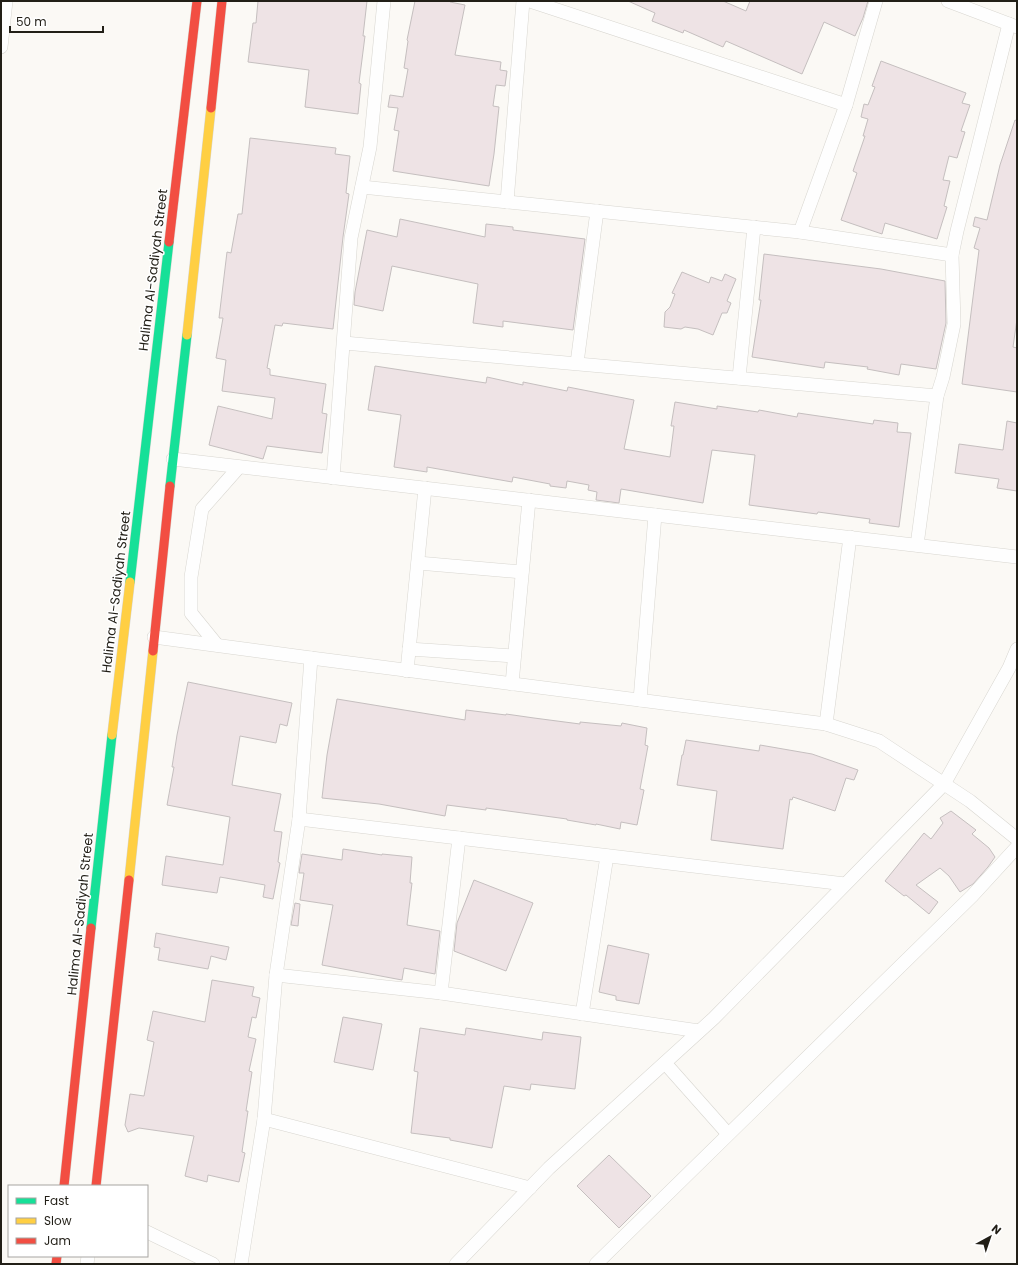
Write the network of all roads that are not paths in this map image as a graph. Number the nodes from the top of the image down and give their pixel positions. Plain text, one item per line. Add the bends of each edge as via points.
1 (6, 1) edge
2 (197, 1) edge
3 (222, 1) edge
4 (384, 1) edge
5 (523, 1) edge
6 (530, 1) edge
7 (876, 1) edge
8 (948, 1) edge
9 (1013, 25) edge
10 (1, 46) edge
11 (846, 106) junction
12 (362, 186) junction
13 (507, 202) junction
14 (597, 211) junction
15 (754, 227) junction
16 (800, 232) junction
17 (952, 255) junction
18 (344, 343) junction
19 (576, 364) junction
20 (739, 378) junction
21 (937, 396) junction
22 (173, 459) junction
23 (239, 467) junction
24 (334, 478) junction
25 (425, 488) junction
26 (529, 500) junction
27 (655, 515) junction
28 (850, 537) junction
29 (917, 545) junction
30 (1017, 557) edge
31 (418, 563) junction
32 (522, 572) junction
33 (154, 637) junction
34 (217, 646) junction
35 (410, 649) junction
36 (1017, 649) edge
37 (514, 656) junction
38 (311, 658) junction
39 (407, 671) junction
40 (512, 684) junction
41 (640, 700) junction
42 (826, 724) junction
43 (944, 784) junction
44 (299, 819) junction
45 (459, 838) junction
46 (1017, 839) edge
47 (1017, 847) edge
48 (607, 856) junction
49 (845, 884) junction
50 (276, 975) junction
51 (441, 994) junction
52 (582, 1014) junction
53 (700, 1031) junction
54 (665, 1063) junction
55 (264, 1119) junction
56 (728, 1134) junction
57 (64, 1185) edge
58 (96, 1185) edge
59 (530, 1188) junction
60 (148, 1232) edge
61 (213, 1264) edge
62 (241, 1264) edge
63 (456, 1264) edge
64 (596, 1264) edge

1 - 10 street
2 - 57 street, Halima Al-Sadiyah Street via 102,823
3 - 22 street
4 - 12 street via 370,147
5 - 13 street
6 - 11 street
7 - 11 street
8 - 9 street
9 - 17 street
11 - 16 street
12 - 13 street
12 - 18 street via 351,238
13 - 14 street
14 - 15 street
14 - 19 street
15 - 16 street
15 - 20 street
16 - 17 street
17 - 21 street via 954,324
18 - 19 street
18 - 24 street
19 - 20 street
20 - 21 street
21 - 29 street
22 - 23 street
22 - 33 street
23 - 24 street
23 - 34 street via 202,510 191,577 192,613
24 - 25 street
25 - 26 street
25 - 31 street
26 - 27 street
26 - 32 street
27 - 28 street
27 - 41 street
28 - 29 street
28 - 42 street
29 - 30 street
31 - 32 street
31 - 35 street
32 - 37 street
33 - 34 street
33 - 58 street
34 - 38 street
35 - 37 street
35 - 39 street
36 - 43 street
37 - 40 street
38 - 39 street
38 - 44 street
39 - 40 street
40 - 41 street
41 - 42 street
42 - 43 street via 879,741
43 - 46 street via 970,801
43 - 49 street
44 - 45 street
44 - 50 street
45 - 48 street
45 - 51 street
47 - 56 street via 972,896
48 - 49 street
48 - 52 street
49 - 53 street
50 - 51 street
50 - 55 street
51 - 52 street
52 - 53 street
53 - 54 street
54 - 56 street
54 - 59 street
55 - 59 street
55 - 62 street
56 - 64 street
59 - 63 street
60 - 61 street

